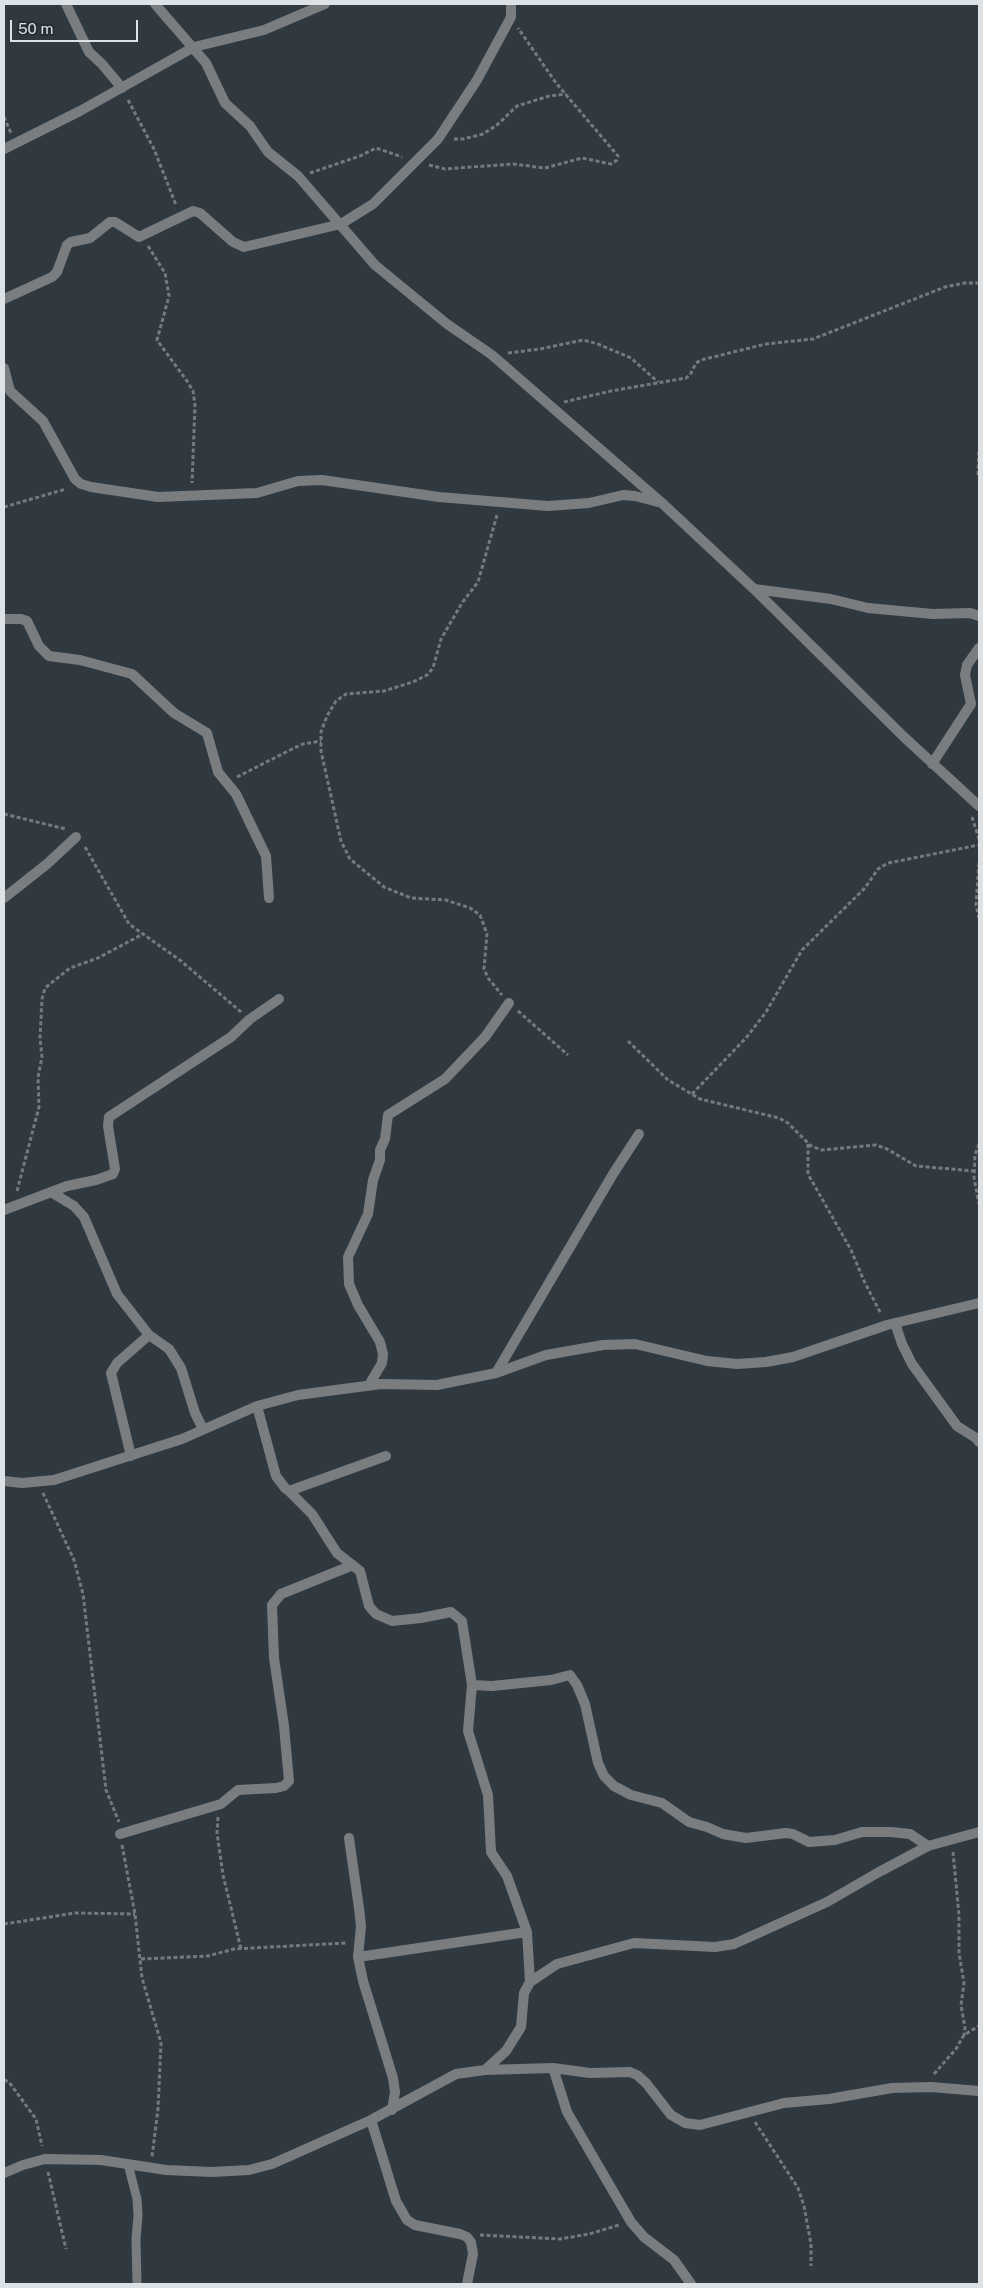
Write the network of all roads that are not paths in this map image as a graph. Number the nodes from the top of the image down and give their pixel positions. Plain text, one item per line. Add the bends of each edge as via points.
1 (66, 4) edge
2 (155, 4) edge
3 (325, 4) edge
4 (511, 4) edge
5 (194, 47) junction
6 (122, 88) junction
7 (4, 149) edge
8 (341, 224) junction
9 (4, 299) edge
10 (4, 368) edge
11 (662, 503) junction
12 (754, 589) junction
13 (979, 616) edge
14 (4, 619) edge
15 (979, 648) edge
16 (932, 764) junction
17 (979, 806) edge
18 (76, 836) road end
19 (4, 898) edge
20 (269, 898) dead end
21 (279, 999) dead end
22 (509, 1003) road end
23 (639, 1134) dead end
24 (51, 1192) junction
25 (8, 1209) edge
26 (979, 1303) edge
27 (891, 1324) junction
28 (149, 1335) junction
29 (496, 1373) junction
30 (369, 1385) junction
31 (257, 1406) junction
32 (203, 1429) junction
33 (979, 1442) edge
34 (131, 1456) junction
35 (386, 1456) dead end
36 (4, 1481) edge
37 (290, 1491) junction
38 (353, 1565) junction
39 (472, 1685) junction
40 (979, 1832) edge
41 (120, 1834) dead end
42 (348, 1838) dead end
43 (928, 1846) junction
44 (527, 1932) junction
45 (358, 1957) junction
46 (530, 1982) junction
47 (552, 2068) junction
48 (485, 2070) junction
49 (979, 2091) edge
50 (392, 2110) junction
51 (371, 2120) junction
52 (128, 2164) junction
53 (4, 2173) edge
54 (137, 2284) edge
55 (467, 2284) edge
56 (691, 2284) edge

1 - 6 street via 89,52
2 - 5 street
3 - 5 street via 264,30
4 - 8 street via 510,17 477,80 438,139 373,204
5 - 6 street
5 - 8 street via 206,63 225,103 250,126 268,152 298,176
6 - 7 street
8 - 9 street via 244,247 194,211 143,237 134,236 115,222 110,222 89,238 67,245 52,277
8 - 11 street via 375,265 403,290 492,355
10 - 11 street via 10,391 43,421 81,484 158,498 257,493 298,481 322,480 439,497 548,506 589,503 622,495
11 - 12 street
12 - 13 street via 831,599 868,608 933,614 970,612
12 - 16 street
14 - 20 street via 27,621 39,646 49,656 80,660 132,674 174,713 207,733 215,766 244,808 266,856
15 - 16 street via 967,665 965,675 971,704
16 - 17 street
18 - 19 street
21 - 24 street via 231,1037 109,1117 115,1169 112,1174
22 - 30 street via 485,1037 445,1079 388,1115 368,1214 348,1257 349,1284 384,1354
23 - 29 street
24 - 25 street
24 - 28 street via 84,1216 117,1294
26 - 27 street
27 - 29 street via 793,1357 766,1362 707,1362 635,1344 603,1345 546,1355
27 - 33 street via 912,1364 957,1426
28 - 32 street via 169,1349 181,1368
28 - 34 street via 111,1372
29 - 30 street via 437,1385
30 - 31 street
31 - 32 street
31 - 37 street via 276,1476
32 - 34 street
34 - 36 street via 54,1480
35 - 37 street
37 - 38 street via 312,1514 337,1553
38 - 39 street via 363,1575 369,1606 381,1617 392,1621 451,1612 462,1621
38 - 41 street via 281,1594 272,1605 274,1658 289,1781 276,1788 238,1790 221,1804
39 - 43 street via 551,1680 570,1675 578,1685 585,1704 598,1764 604,1776 631,1795 662,1803 689,1822 722,1834 746,1838 786,1833 809,1842 835,1840 862,1832 891,1832 910,1834
39 - 44 street via 468,1731 488,1795 491,1852 507,1876
40 - 43 street
42 - 45 street via 359,1908
43 - 46 street via 827,1902 734,1944 715,1947 634,1943 557,1964
44 - 45 street
44 - 46 street
45 - 50 street via 393,2078
46 - 48 street via 524,1993 521,2027 506,2051
47 - 48 street
47 - 49 street via 590,2073 630,2072 646,2083 671,2115 685,2123 700,2125 784,2102 829,2099 892,2088
47 - 56 street via 567,2112 631,2222 644,2237 674,2260
48 - 50 street via 456,2074
50 - 51 street
51 - 52 street via 272,2164 249,2170 166,2170
51 - 55 street via 396,2201 408,2220 415,2225 467,2237 471,2242
52 - 53 street via 45,2159
52 - 54 lane via 137,2199

